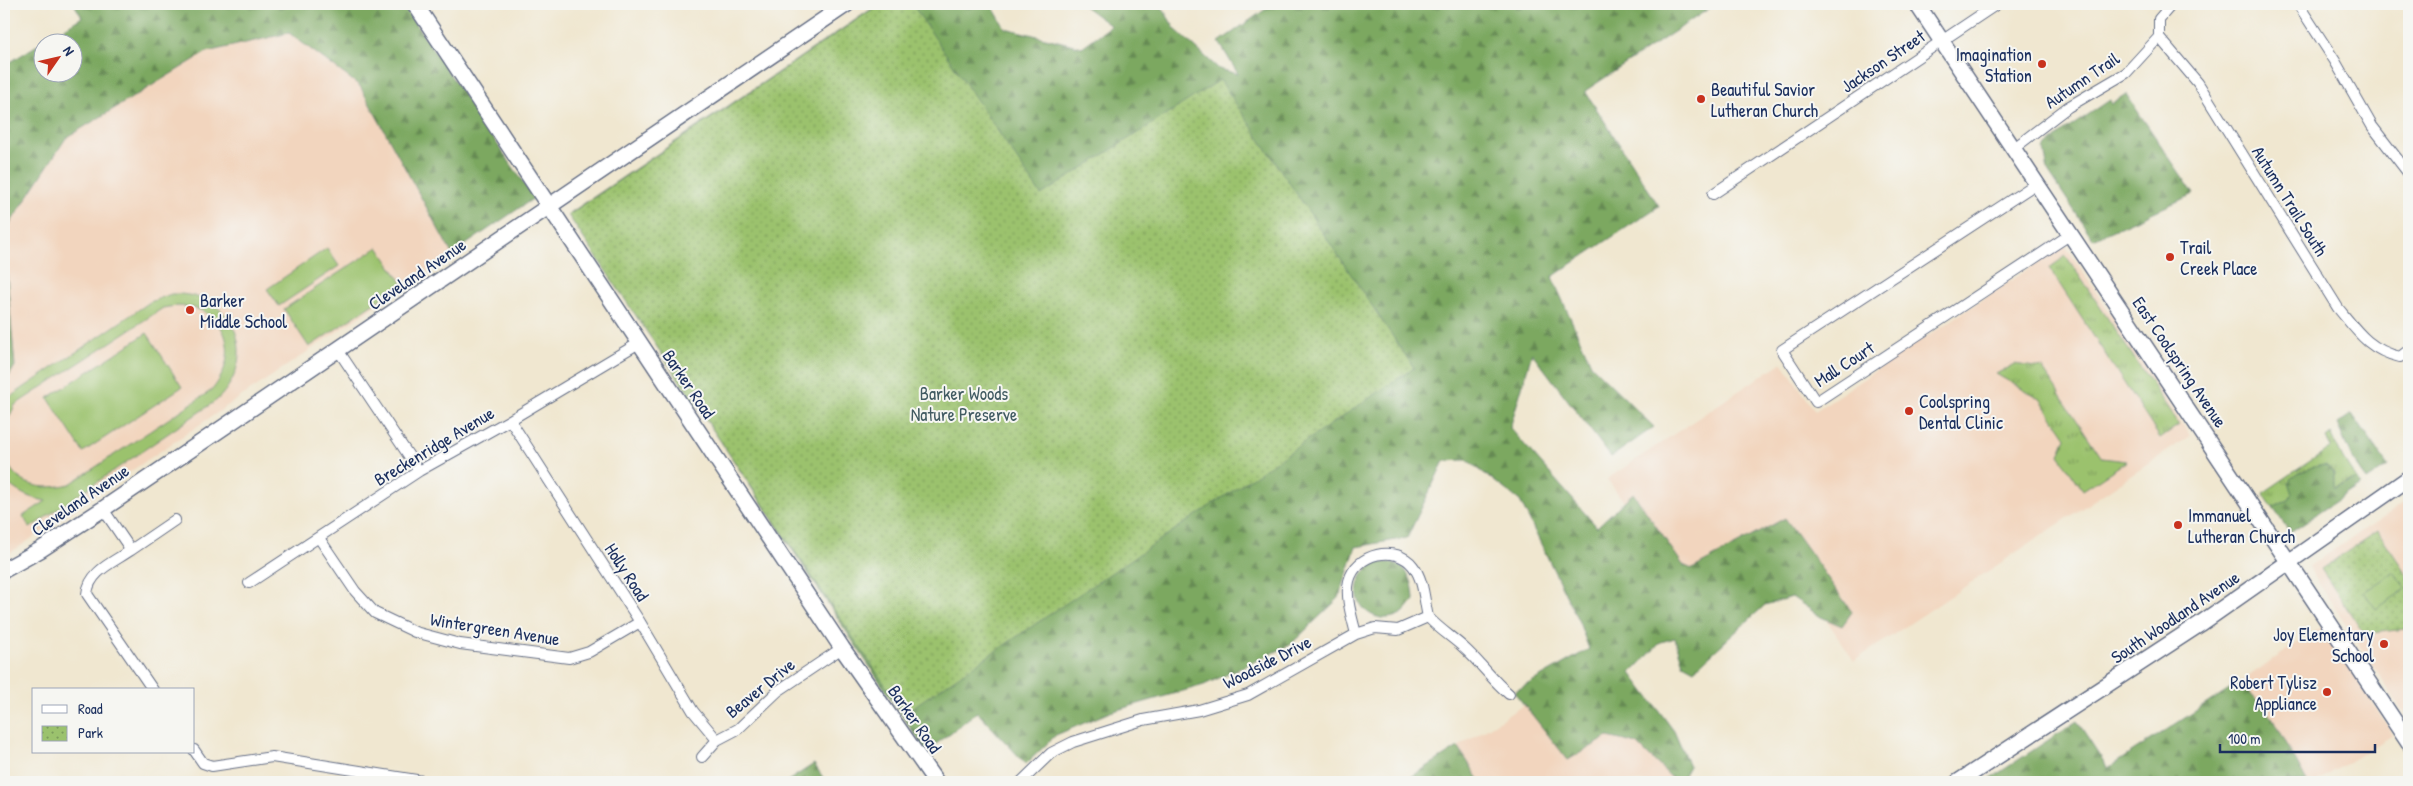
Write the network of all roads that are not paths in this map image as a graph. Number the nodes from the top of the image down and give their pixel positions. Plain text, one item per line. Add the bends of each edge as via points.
1 (415, 4) edge
2 (847, 4) edge
3 (1917, 4) edge
4 (1997, 4) edge
5 (2172, 4) edge
6 (2298, 4) edge
7 (2159, 37) junction
8 (1942, 41) junction
9 (2012, 149) junction
10 (2409, 174) edge
11 (2037, 183) junction
12 (1713, 194) dead end
13 (549, 207) junction
14 (2071, 234) junction
15 (639, 343) junction
16 (338, 350) junction
17 (2409, 350) edge
18 (510, 420) junction
19 (419, 471) junction
20 (2409, 478) edge
21 (103, 509) junction
22 (175, 520) dead end
23 (319, 538) junction
24 (132, 550) junction
25 (2290, 561) junction
26 (4, 570) edge
27 (249, 583) dead end
28 (1428, 617) junction
29 (640, 622) junction
30 (1356, 634) junction
31 (842, 648) junction
32 (152, 688) edge
33 (1509, 694) dead end
34 (717, 740) junction
35 (2409, 743) edge
36 (195, 751) edge
37 (702, 757) dead end
38 (429, 782) edge
39 (936, 782) edge
40 (1021, 782) edge
41 (1958, 782) edge

1 - 13 street, Barker Road
2 - 13 street, Cleveland Avenue
3 - 8 street, East Coolspring Avenue
4 - 8 street, Jackson Street
5 - 7 street via 2159,19
6 - 10 street via 2372,126
7 - 9 street, Autumn Trail via 2126,74 2068,107
7 - 17 street, Autumn Trail South via 2198,83 2338,308 2358,333 2381,353 2400,356
8 - 9 street, East Coolspring Avenue
8 - 12 street, Jackson Street
9 - 11 street, East Coolspring Avenue
11 - 14 street, East Coolspring Avenue
11 - 14 street, Mall Court via 1782,350 1816,402
13 - 15 street, Barker Road
13 - 16 street, Cleveland Avenue
14 - 25 street, East Coolspring Avenue
15 - 18 street, Breckenridge Avenue
15 - 31 street, Barker Road
16 - 19 street
16 - 21 street, Cleveland Avenue
18 - 19 street, Breckenridge Avenue
18 - 29 street, Holly Road
19 - 23 street, Breckenridge Avenue
20 - 25 street, South Woodland Avenue
21 - 24 street
21 - 26 street, Cleveland Avenue
22 - 24 street
23 - 27 street, Breckenridge Avenue
23 - 29 street, Wintergreen Avenue via 375,614 415,632 460,644 569,658 589,652
24 - 32 street via 93,576 88,583 87,594
25 - 35 street, East Coolspring Avenue
25 - 41 street, South Woodland Avenue via 2200,624
28 - 30 street, Woodside Drive via 1398,630 1375,628
28 - 30 street via 1422,581 1414,567 1406,559 1393,554 1370,556 1353,572 1349,581 1348,596
28 - 33 street via 1464,647 1494,682
29 - 34 street, Holly Road via 693,712
30 - 40 street, Woodside Drive via 1248,695 1199,710 1143,720 1072,742 1051,753
31 - 34 street, Beaver Drive via 778,691 738,729
31 - 39 street, Barker Road
34 - 37 street, Beaver Drive
36 - 38 street via 203,763 212,766 272,757

